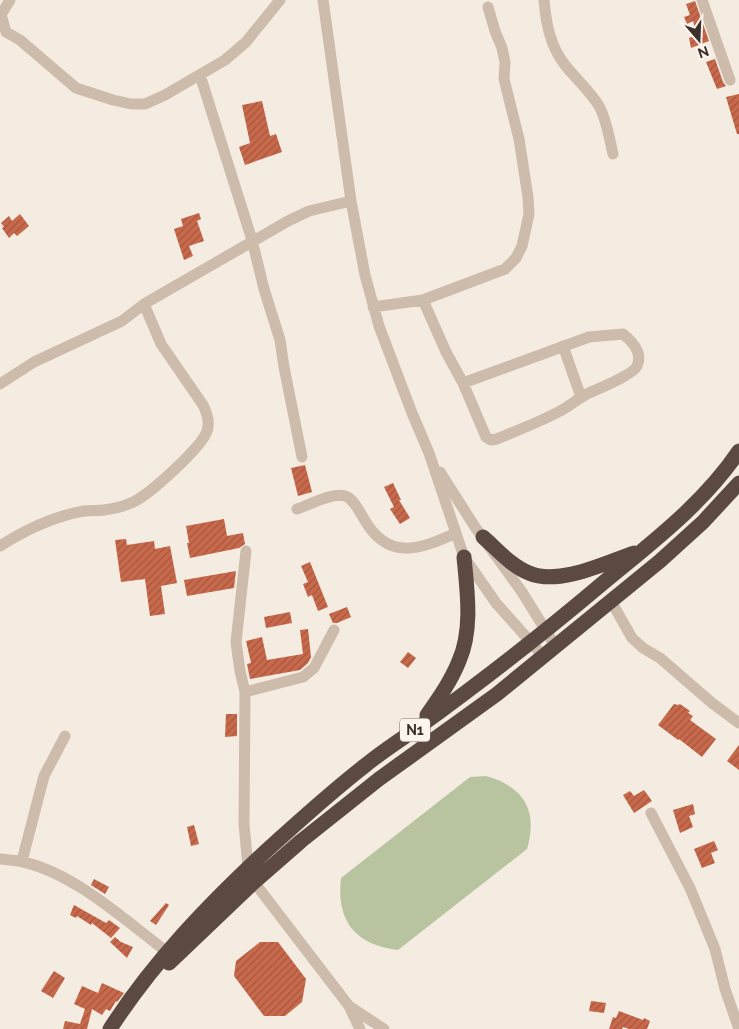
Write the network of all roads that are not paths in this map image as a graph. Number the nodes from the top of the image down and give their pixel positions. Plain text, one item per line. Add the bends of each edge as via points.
1 (10, 0) edge
2 (280, 0) edge
3 (323, 0) edge
4 (544, 0) edge
5 (702, 0) edge
6 (488, 6) dead end
7 (1, 12) edge
8 (3, 37) edge
9 (200, 75) junction
10 (730, 80) dead end
11 (613, 154) dead end
12 (351, 201) junction
13 (252, 240) junction
14 (423, 300) junction
15 (144, 304) junction
16 (374, 307) junction
17 (563, 346) junction
18 (463, 383) junction
19 (0, 384) edge
20 (581, 397) junction
21 (739, 451) edge
22 (429, 453) junction
23 (302, 457) dead end
24 (739, 483) edge
25 (297, 509) dead end
26 (456, 533) junction
27 (483, 537) junction
28 (0, 546) edge
29 (642, 550) junction
30 (246, 551) dead end
31 (464, 556) junction
32 (611, 601) junction
33 (334, 630) dead end
34 (546, 630) junction
35 (531, 642) junction
36 (550, 652) junction
37 (245, 692) junction
38 (739, 723) edge
39 (417, 728) junction
40 (65, 736) dead end
41 (651, 813) dead end
42 (0, 859) edge
43 (22, 861) junction
44 (248, 867) junction
45 (254, 882) junction
46 (167, 952) junction
47 (349, 1006) junction
48 (110, 1029) edge
49 (117, 1029) edge
50 (360, 1029) edge
51 (384, 1029) edge
52 (739, 1029) edge

1 - 7 street
2 - 9 street via 246,42
3 - 12 street
4 - 11 street via 552,44 604,116
5 - 10 street
6 - 14 street via 502,48 504,79 519,139 528,197 529,214 522,246 505,270
7 - 8 street
8 - 9 street via 20,40 76,88 131,104 145,104 166,96
9 - 13 street
12 - 13 street via 309,211
12 - 16 street
13 - 15 street
13 - 23 street via 280,340
14 - 16 street
14 - 18 street
15 - 19 street via 122,321 34,362
15 - 28 street via 161,344 208,415 208,430 201,443 151,491 133,502 105,510 69,514
16 - 22 street
17 - 18 street
17 - 20 street
17 - 20 street via 589,337 623,334 637,349 639,359 636,368 628,375
18 - 20 street via 486,436 491,440 562,410
21 - 29 highway, N1 via 706,492
22 - 26 street
22 - 27 street
24 - 32 highway, N1 via 703,522
25 - 26 street via 336,495 345,496 352,500 374,534 398,549 424,546
26 - 31 street
27 - 29 highway via 520,568 544,578 577,572
27 - 34 street
29 - 34 highway, N1
30 - 37 street via 236,642
31 - 35 street via 496,603
31 - 39 highway via 467,616 460,660
32 - 36 highway, N1
32 - 38 street via 632,638
33 - 37 street via 314,668 304,677
34 - 35 highway, N1
34 - 36 street
35 - 36 street
35 - 39 highway, N1
36 - 45 highway, N1 via 379,778
37 - 44 street via 244,824
39 - 44 highway, N1 via 325,798
40 - 43 street via 44,776
41 - 52 street via 690,888 715,949
42 - 43 street
43 - 46 street via 55,873 79,888
44 - 45 street
44 - 46 highway, N1
45 - 47 street
45 - 49 highway, N1 via 167,964
46 - 48 highway, N1
47 - 50 street
47 - 51 street

